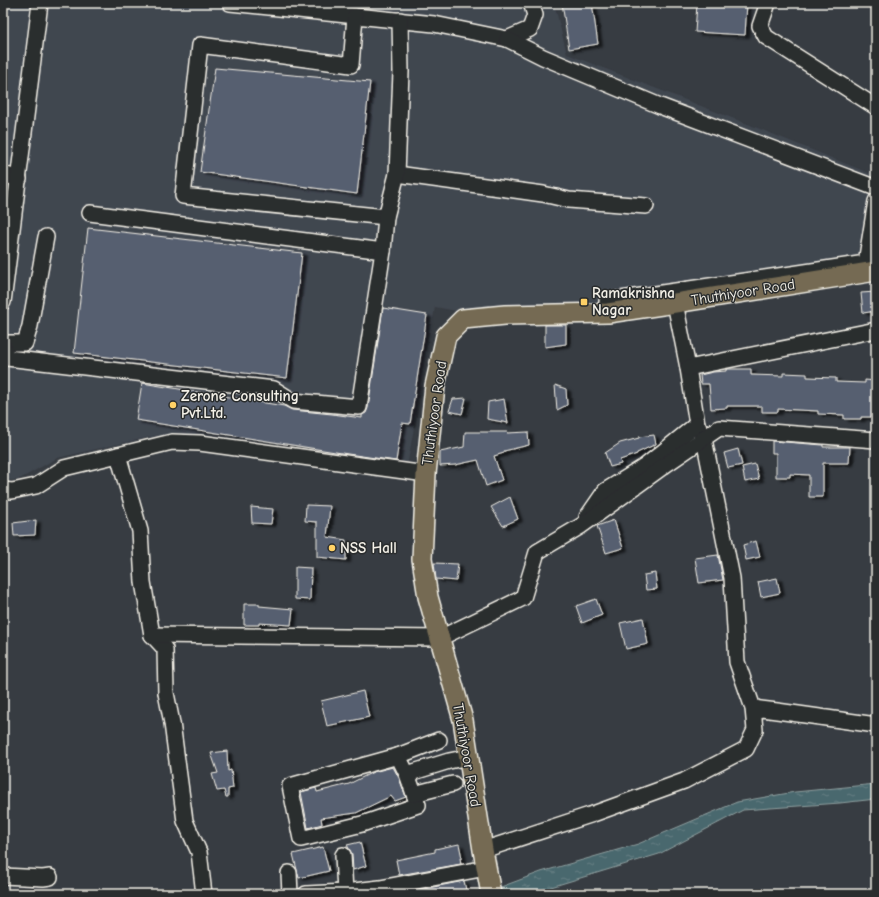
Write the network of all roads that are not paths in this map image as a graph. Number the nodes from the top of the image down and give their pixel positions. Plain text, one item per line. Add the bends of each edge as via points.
1 (40, 3) edge
2 (230, 3) edge
3 (531, 3) edge
4 (768, 3) edge
5 (355, 16) junction
6 (400, 20) junction
7 (507, 39) junction
8 (876, 107) edge
9 (3, 174) edge
10 (397, 174) junction
11 (19, 178) junction
12 (876, 188) edge
13 (876, 200) edge
14 (646, 206) dead end
15 (90, 213) dead end
16 (386, 217) junction
17 (46, 237) dead end
18 (383, 251) junction
19 (876, 271) edge
20 (3, 302) edge
21 (675, 303) junction
22 (608, 313) junction
23 (876, 330) edge
24 (3, 344) edge
25 (688, 368) junction
26 (697, 424) junction
27 (704, 439) junction
28 (876, 440) edge
29 (118, 455) junction
30 (426, 474) junction
31 (3, 490) edge
32 (581, 526) junction
33 (152, 635) junction
34 (440, 638) junction
35 (753, 708) junction
36 (876, 725) edge
37 (439, 740) dead end
38 (398, 756) junction
39 (469, 757) junction
40 (406, 774) junction
41 (453, 784) dead end
42 (414, 794) junction
43 (343, 855) dead end
44 (289, 873) dead end
45 (487, 873) edge
46 (3, 876) edge
47 (50, 877) dead end
48 (345, 892) junction
49 (204, 894) edge
50 (290, 894) edge
51 (306, 894) edge

1 - 11 street
2 - 5 street
3 - 7 street via 535,15 530,29
4 - 8 street via 760,26 766,36
5 - 6 street
5 - 16 street via 351,65 200,45 183,196
6 - 7 street via 434,24
6 - 10 street via 401,72
7 - 12 street via 543,57 660,106
9 - 11 street
10 - 14 street via 543,194 569,200
10 - 16 street
11 - 20 street
13 - 22 street via 866,263 607,301
15 - 18 street
16 - 18 street
17 - 24 street via 25,343
18 - 24 street via 359,406 293,401 274,389 7,358
19 - 21 main road, Thuthiyoor Road
21 - 22 main road, Thuthiyoor Road
21 - 25 street
22 - 30 main road, Thuthiyoor Road via 504,315 463,319 446,336 435,386
23 - 25 street
25 - 26 street
26 - 27 street
26 - 32 street via 644,467 605,491
27 - 28 street via 719,428
27 - 32 street
27 - 35 street via 732,578 737,662
29 - 30 street, Thuthiyoor Road via 172,442 200,443
29 - 31 street, Thuthiyoor Road via 64,468 36,486 12,491
29 - 33 street via 140,531 143,582
30 - 34 main road, Thuthiyoor Road via 422,559 428,597
32 - 34 street via 537,552 523,598
33 - 34 street
33 - 49 street via 165,649 166,693 185,821 199,852
34 - 39 main road, Thuthiyoor Road via 463,720
35 - 36 street
35 - 45 street via 755,730 746,749 684,780 593,814
37 - 38 street
38 - 40 street
38 - 42 street via 290,786 301,839 362,824 418,805
39 - 40 street
39 - 45 main road, Thuthiyoor Road
40 - 42 street
41 - 42 street
43 - 48 street
44 - 50 street
45 - 48 street
46 - 47 street
48 - 51 street

